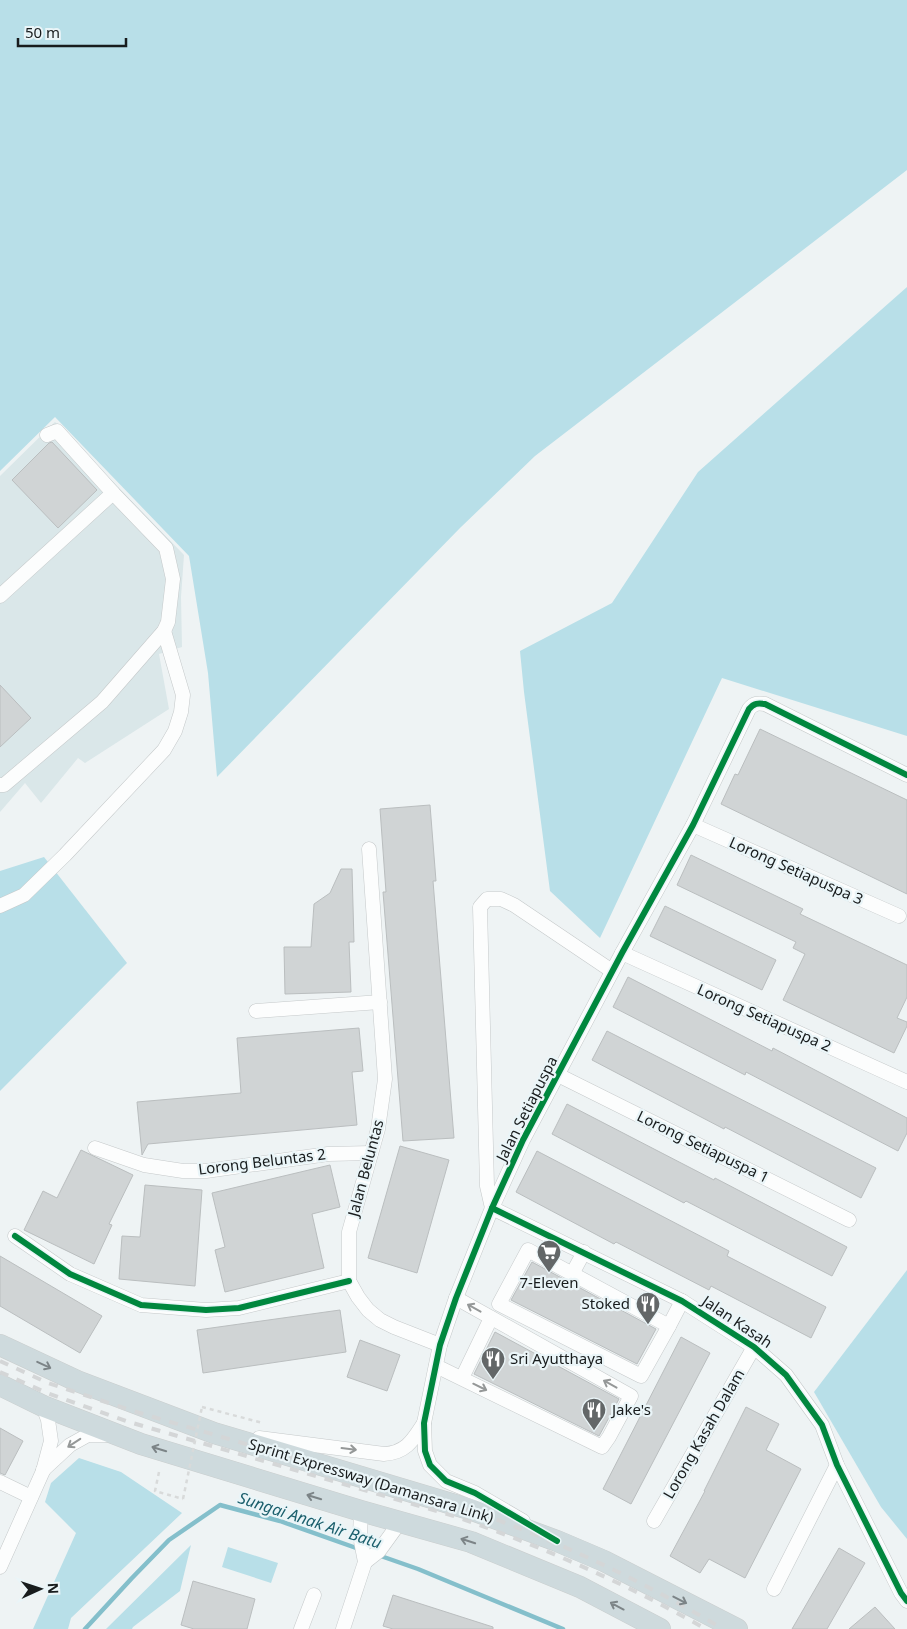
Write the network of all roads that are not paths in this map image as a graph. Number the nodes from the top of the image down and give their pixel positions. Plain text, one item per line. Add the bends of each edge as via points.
1 (47, 435) dead end
2 (113, 493) junction
3 (0, 596) edge
4 (164, 631) junction
5 (907, 775) edge
6 (0, 785) edge
7 (693, 825) junction
8 (369, 849) dead end
9 (0, 906) edge
10 (899, 916) dead end
11 (622, 954) junction
12 (612, 972) junction
13 (380, 1002) junction
14 (256, 1011) dead end
15 (558, 1075) junction
16 (907, 1082) edge
17 (95, 1148) dead end
18 (371, 1153) junction
19 (492, 1208) junction
20 (849, 1220) dead end
21 (15, 1236) dead end
22 (584, 1252) junction
23 (572, 1274) junction
24 (349, 1281) junction
25 (456, 1298) junction
26 (682, 1301) junction
27 (491, 1318) junction
28 (670, 1326) junction
29 (0, 1344) edge
30 (440, 1345) junction
31 (754, 1347) junction
32 (436, 1366) junction
33 (462, 1378) junction
34 (0, 1385) edge
35 (43, 1406) junction
36 (424, 1423) junction
37 (214, 1433) junction
38 (114, 1434) junction
39 (837, 1464) junction
40 (42, 1471) junction
41 (0, 1482) edge
42 (31, 1497) junction
43 (360, 1511) junction
44 (654, 1521) dead end
45 (400, 1522) junction
46 (557, 1541) junction
47 (368, 1554) junction
48 (0, 1568) edge
49 (774, 1589) dead end
50 (314, 1595) dead end
51 (907, 1601) edge
52 (301, 1629) edge
53 (343, 1629) edge
54 (660, 1629) edge
55 (737, 1629) edge

1 - 2 street via 57,431
2 - 3 street
2 - 4 street via 166,548 173,579
4 - 6 street via 102,702 4,785
4 - 9 street via 183,695 175,731 164,750 24,895
5 - 7 street, Jalan Setiapuspa via 758,703 749,709
7 - 10 street, Lorong Setiapuspa 3
7 - 11 street, Jalan Setiapuspa
8 - 13 street, Jalan Beluntas
11 - 12 street, Jalan Setiapuspa
11 - 16 street, Lorong Setiapuspa 2
12 - 15 street, Jalan Setiapuspa
12 - 19 street via 514,905 500,899 487,899 480,907 487,1186
13 - 14 street
13 - 18 street, Jalan Beluntas via 385,1079
15 - 19 street, Jalan Setiapuspa
15 - 20 street, Lorong Setiapuspa 1
17 - 18 street, Lorong Beluntas 2 via 144,1165 183,1171 328,1154
18 - 24 street, Jalan Beluntas via 349,1232
19 - 22 street, Jalan Kasah
19 - 25 street, Jalan Setiapuspa
21 - 24 street via 70,1274 141,1306 206,1310 238,1308
22 - 23 street
22 - 26 street, Jalan Kasah
23 - 28 street
23 - 28 street via 528,1250 499,1304 641,1376
24 - 30 street via 368,1310 380,1320
27 -> 25 street
25 - 30 street, Jalan Setiapuspa
26 - 28 street
26 - 31 street, Jalan Kasah
27 - 33 street
33 -> 27 street via 602,1447 631,1396
29 -> 37 highway, Sprint Expressway (Damansara Link) via 77,1381
30 - 32 street, Jalan Setiapuspa
31 - 39 street, Jalan Kasah via 786,1375 822,1425
31 - 44 street, Lorong Kasah Dalam
32 - 33 street
32 - 36 street, Jalan Setiapuspa
34 - 35 highway, Sprint Expressway (Damansara Link)
35 - 38 highway, Sprint Expressway (Damansara Link)
35 - 40 street via 50,1441
37 -> 36 street, Jalan Setiapuspa via 394,1454 412,1442
36 - 46 street, Jalan Setiapuspa via 425,1451 430,1465 446,1481 475,1493
37 - 46 highway, Sprint Expressway (Damansara Link) via 472,1510
38 -> 40 street via 88,1435 70,1444
43 -> 38 highway, Sprint Expressway (Damansara Link)
39 - 49 street
39 - 51 street, Jalan Kasah
40 - 42 street
41 - 42 street
42 - 48 street
43 - 45 highway, Sprint Expressway (Damansara Link)
43 - 47 street via 360,1536
45 - 47 street
54 -> 45 highway, Sprint Expressway (Damansara Link) via 580,1587 471,1542
46 -> 55 highway, Sprint Expressway (Damansara Link) via 604,1561
47 - 53 street
50 - 52 street

